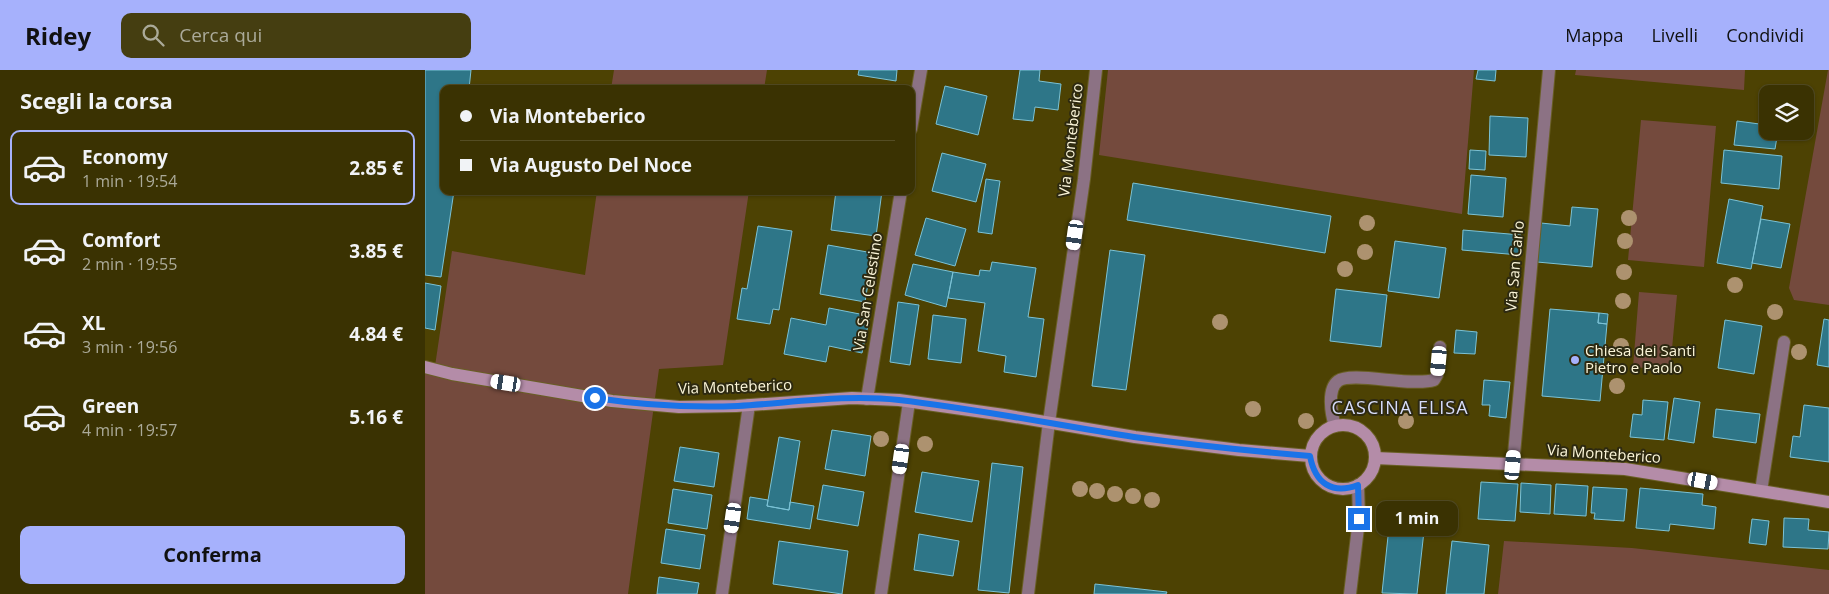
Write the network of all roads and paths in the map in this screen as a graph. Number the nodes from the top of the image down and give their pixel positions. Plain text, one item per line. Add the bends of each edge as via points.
1 (921, 70) edge
2 (1096, 70) edge
3 (1549, 70) edge
4 (915, 105) edge
5 (900, 195) edge
6 (1784, 342) dead end
7 (1440, 347) dead end
8 (425, 367) edge
9 (867, 399) junction
10 (909, 402) junction
11 (749, 405) junction
12 (1049, 422) junction
13 (1335, 426) junction
14 (1310, 456) junction
15 (1375, 458) junction
16 (1513, 465) junction
17 (1358, 485) junction
18 (1761, 491) junction
19 (1829, 502) edge
20 (722, 594) edge
21 (881, 594) edge
22 (1028, 594) edge
23 (1350, 594) edge

1 - 4 street
2 - 12 street, Via Monteberico
3 - 16 street, Via San Carlo
5 - 9 street, Via San Celestino
6 - 18 street
7 - 13 street via 1434,380 1347,378 1339,381 1332,395
8 - 11 street, Via Monteberico via 612,401 679,407
9 - 10 street, Via Monteberico
9 - 11 street, Via Monteberico
10 - 12 street, Via Monteberico
10 - 21 street
11 - 20 street
12 - 14 street, Via Monteberico via 1135,437
12 - 22 street
13 - 14 street via 1317,437
13 - 15 street via 1352,426 1366,435 1375,449
14 - 17 street via 1317,478 1326,484 1336,489
15 - 16 street, Via Monteberico
15 - 17 street via 1373,469
16 - 18 street, Via Monteberico via 1625,469
17 - 23 street via 1359,519
18 - 19 street, Via Monteberico

